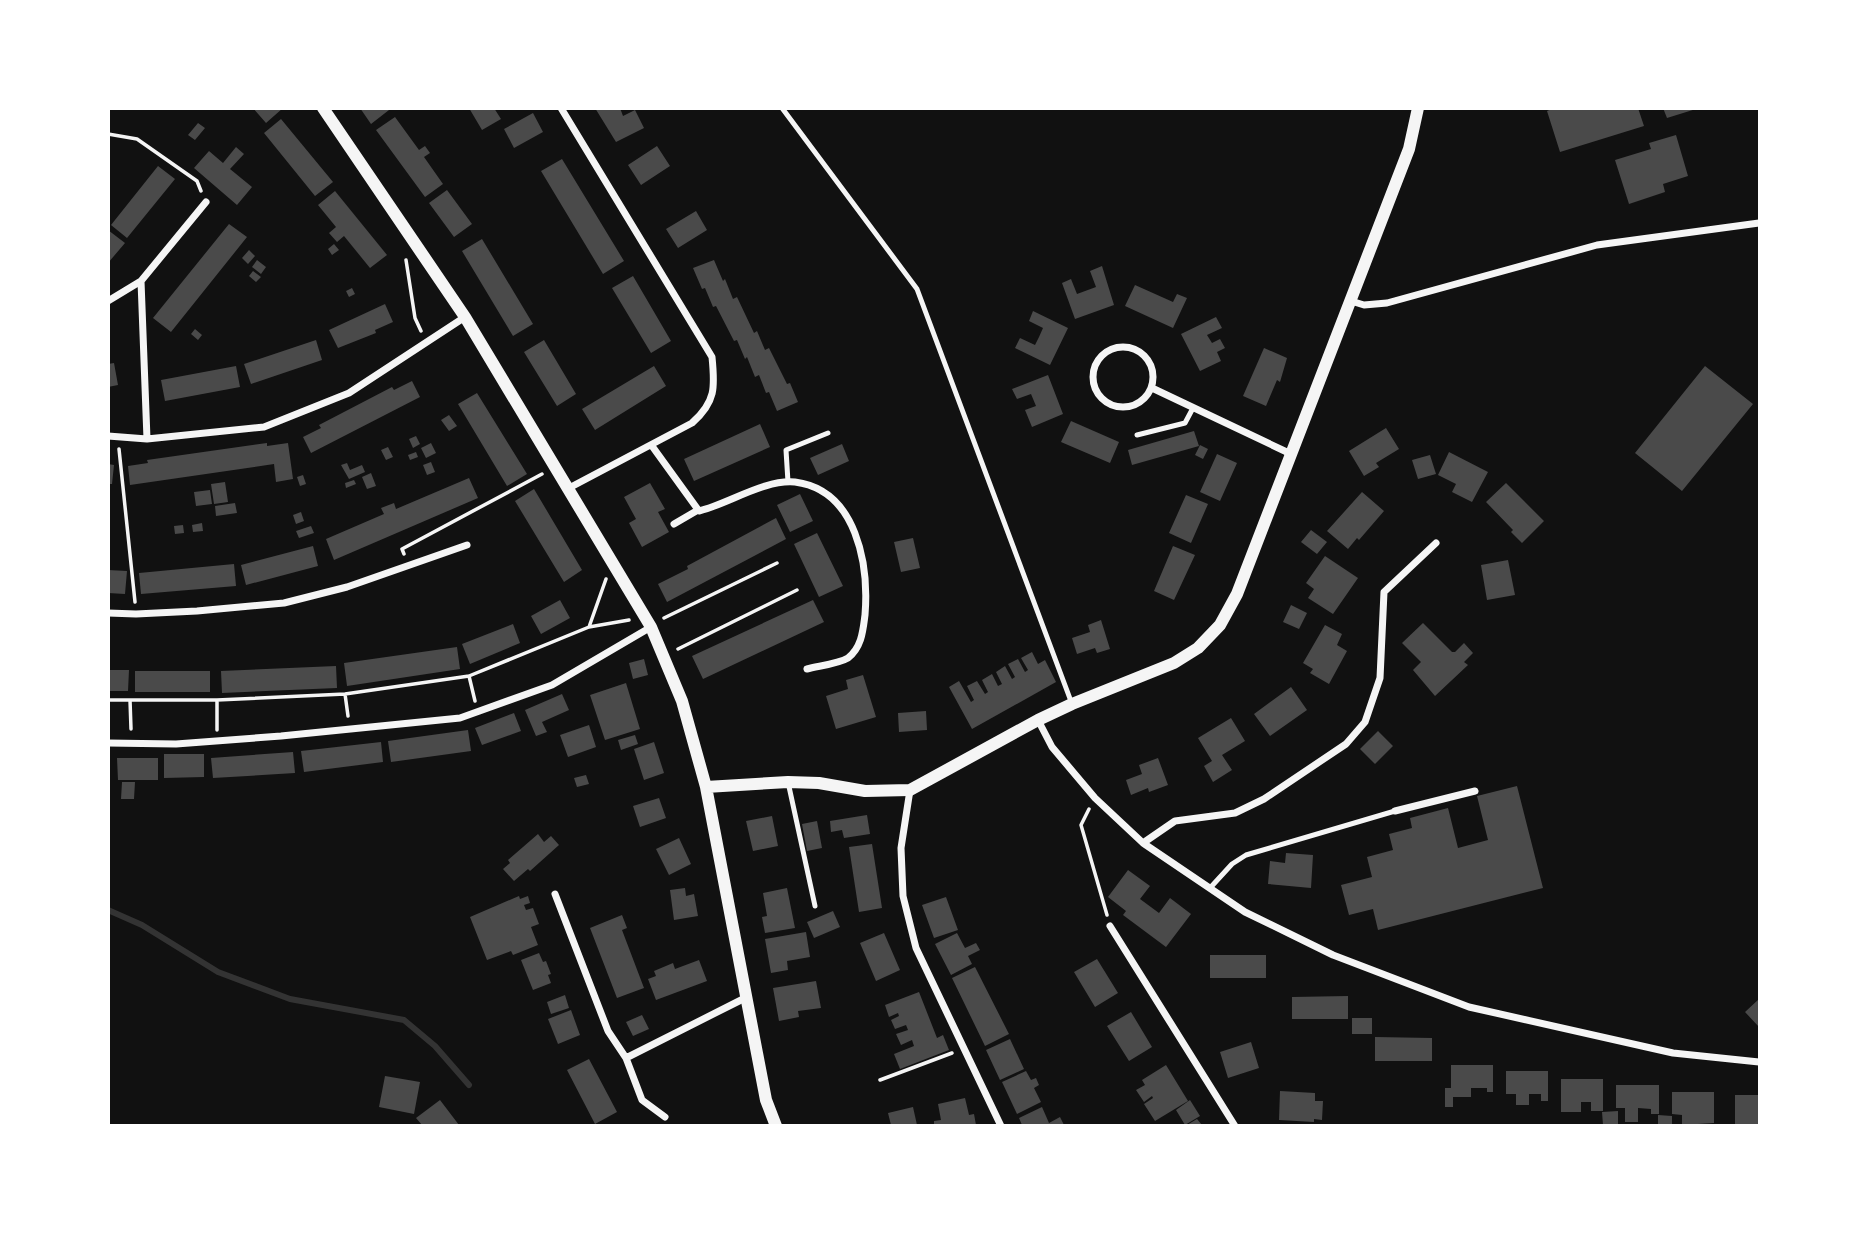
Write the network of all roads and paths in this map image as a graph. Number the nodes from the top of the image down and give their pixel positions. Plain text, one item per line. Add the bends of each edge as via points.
1 (323, 108) edge
2 (561, 108) edge
3 (782, 108) edge
4 (1418, 108) edge
5 (108, 134) edge
6 (206, 202) joint
7 (1759, 223) edge
8 (413, 240) junction
9 (141, 281) junction
10 (108, 301) edge
11 (1351, 301) junction
12 (465, 317) junction
13 (427, 342) junction
14 (1152, 388) junction
15 (1193, 408) junction
16 (828, 433) dead end
17 (1137, 435) dead end
18 (108, 436) edge
19 (117, 437) junction
20 (146, 439) junction
21 (652, 446) junction
22 (1291, 454) junction
23 (556, 466) junction
24 (788, 482) junction
25 (569, 488) junction
26 (698, 510) junction
27 (674, 524) dead end
28 (1436, 543) dead end
29 (467, 545) dead end
30 (612, 561) junction
31 (777, 563) dead end
32 (408, 567) junction
33 (797, 590) dead end
34 (108, 613) edge
35 (136, 614) junction
36 (649, 623) junction
37 (589, 627) junction
38 (663, 656) junction
39 (807, 669) dead end
40 (469, 676) junction
41 (345, 694) junction
42 (108, 700) edge
43 (130, 700) junction
44 (217, 700) junction
45 (1072, 704) junction
46 (478, 712) junction
47 (1038, 720) junction
48 (349, 729) junction
49 (217, 741) junction
50 (108, 743) edge
51 (131, 744) junction
52 (788, 782) junction
53 (706, 787) junction
54 (910, 790) junction
55 (1475, 791) dead end
56 (1095, 798) junction
57 (1395, 811) joint
58 (1143, 842) junction
59 (1210, 888) junction
60 (555, 894) dead end
61 (815, 906) dead end
62 (1110, 926) joint
63 (747, 997) junction
64 (964, 1048) junction
65 (626, 1058) junction
66 (1759, 1062) edge
67 (880, 1080) dead end
68 (665, 1117) dead end
69 (776, 1125) edge
70 (1000, 1125) edge
71 (1235, 1125) edge

1 - 8 street
2 - 21 street via 712,357 715,385 707,410
3 - 45 lane via 917,289
4 - 11 street via 1409,149
5 - 6 path via 136,139 197,181
6 - 9 street
7 - 11 street via 1597,245 1387,303
8 - 12 street
8 - 13 path via 405,255 415,318
9 - 10 street
9 - 20 street
11 - 22 street
12 - 13 street
12 - 23 street
13 - 20 street via 349,393 264,428
14 - 14 street via 1130,407 1110,404 1096,391 1093,371 1112,348 1141,351 1153,368
14 - 15 street
15 - 17 lane via 1185,423
15 - 22 street
16 - 24 lane via 786,450
18 - 19 street
19 - 20 street
19 - 35 path
21 - 25 street
21 - 26 street
22 - 45 street via 1237,594 1220,625 1198,648 1174,663
23 - 25 street
23 - 32 path via 402,550
24 - 26 street
24 - 39 street via 811,486 834,501 852,525 862,552 867,592 863,638 847,658
25 - 30 street
26 - 27 street
28 - 58 street via 1384,592 1380,678 1365,722 1346,744 1264,799 1235,813 1175,821
29 - 32 street
30 - 36 street
30 - 37 path
31 - 36 path
32 - 35 street via 284,603
33 - 38 path
34 - 35 street
36 - 37 path
36 - 38 street
36 - 46 street via 552,685
37 - 40 path
38 - 53 street via 682,701
40 - 41 path
40 - 46 path
41 - 44 path
41 - 48 path
42 - 43 path
43 - 44 path
43 - 51 path
44 - 49 path
45 - 47 street
46 - 48 street via 460,719
47 - 54 street
47 - 56 street via 1052,747
48 - 49 street
49 - 51 street
50 - 51 street
52 - 53 street
52 - 54 street via 865,791
52 - 61 lane
53 - 63 street
54 - 64 street via 901,848 903,896 916,948
55 - 57 street
56 - 58 street
56 - 62 path via 1081,825
57 - 59 lane via 1246,855
58 - 59 street
59 - 66 street via 1245,912 1333,955 1469,1007 1672,1053
60 - 65 street via 608,1031
62 - 71 street
63 - 65 street
63 - 69 street via 766,1100
64 - 67 path
64 - 70 street
65 - 68 street via 642,1100

